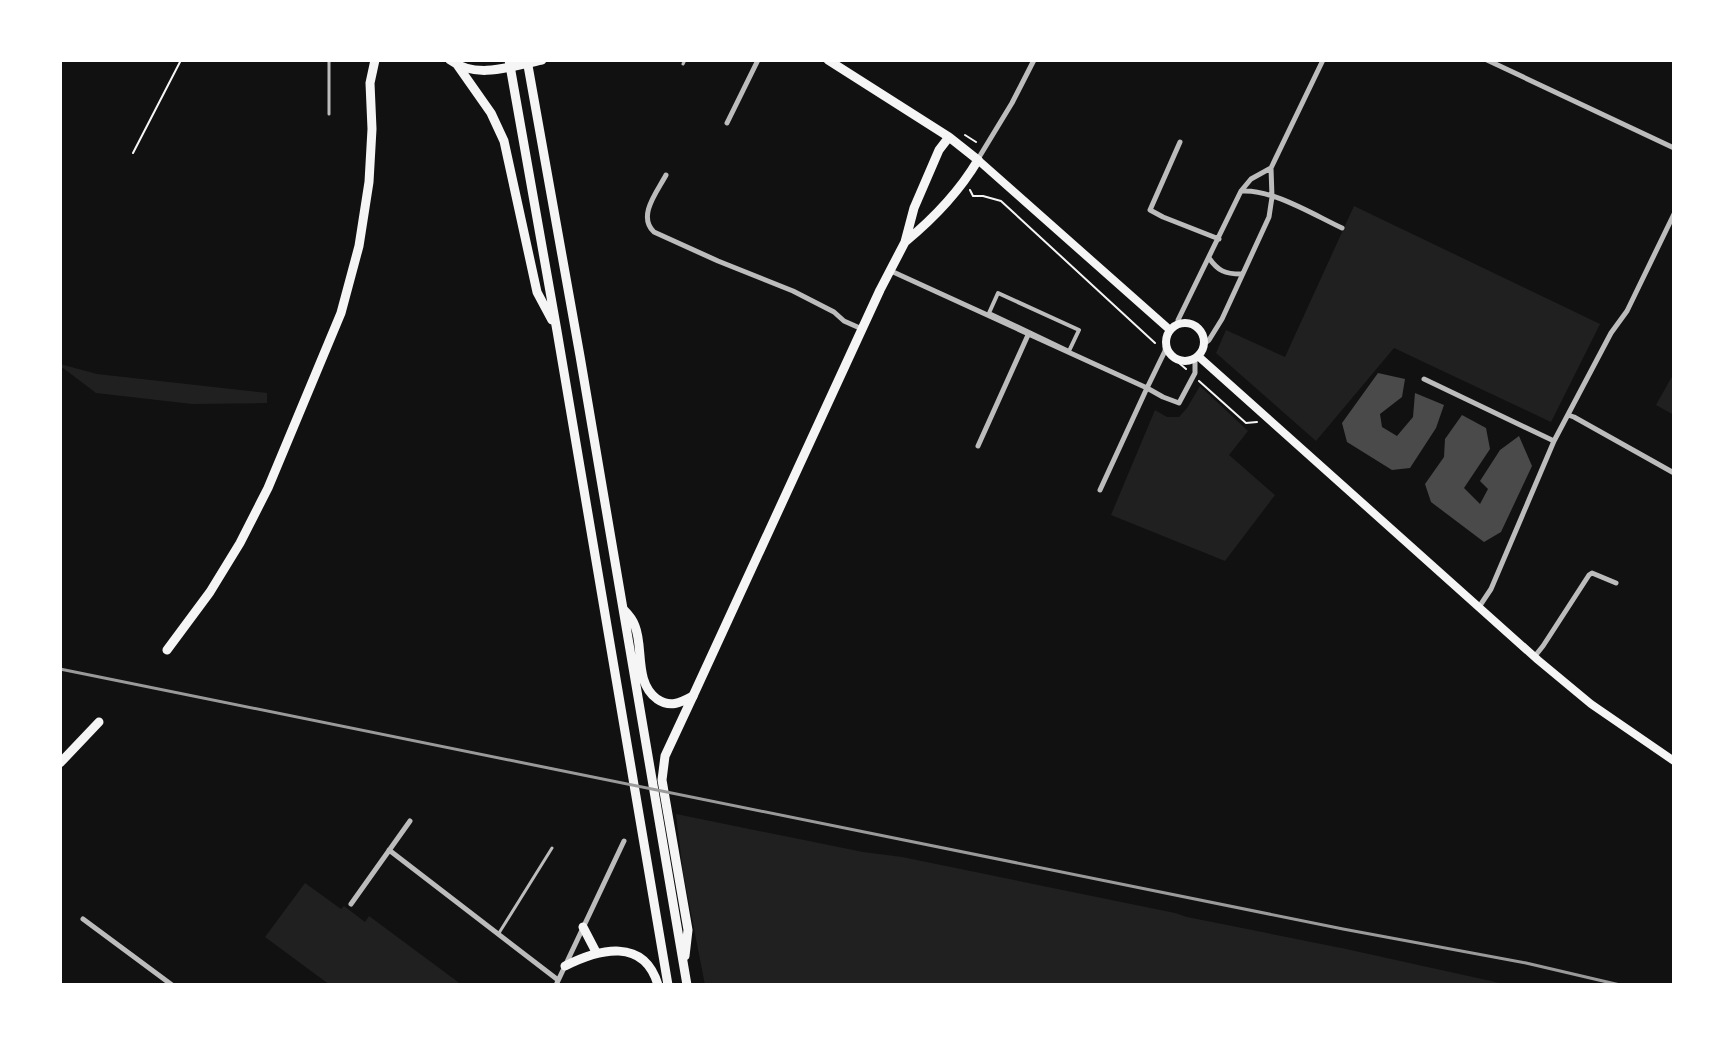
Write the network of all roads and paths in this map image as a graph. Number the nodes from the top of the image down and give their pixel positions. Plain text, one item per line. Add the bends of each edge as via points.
1 (181, 60) edge
2 (319, 60) edge
3 (327, 60) edge
4 (375, 60) edge
5 (509, 60) edge
6 (527, 60) edge
7 (542, 60) edge
8 (758, 60) edge
9 (828, 60) edge
10 (1034, 60) edge
11 (1323, 60) edge
12 (1487, 60) edge
13 (454, 63) edge
14 (329, 114) dead end
15 (727, 123) dead end
16 (949, 137) junction
17 (1180, 142) dead end
18 (1674, 148) edge
19 (133, 153) dead end
20 (978, 160) junction
21 (1271, 168) junction
22 (666, 175) dead end
23 (1241, 191) junction
24 (1272, 197) junction
25 (1674, 214) edge
26 (1342, 228) dead end
27 (1219, 239) junction
28 (905, 242) junction
29 (1209, 258) junction
30 (890, 271) junction
31 (1242, 274) junction
32 (1174, 327) junction
33 (863, 330) junction
34 (1079, 330) joint
35 (557, 331) junction
36 (1028, 335) junction
37 (1166, 340) junction
38 (1204, 344) junction
39 (1196, 357) junction
40 (1424, 379) dead end
41 (1147, 388) junction
42 (1568, 415) junction
43 (1554, 441) junction
44 (978, 446) dead end
45 (1674, 473) edge
46 (1100, 490) dead end
47 (1616, 583) dead end
48 (623, 608) junction
49 (1479, 608) junction
50 (167, 650) dead end
51 (1536, 655) junction
52 (693, 696) junction
53 (99, 722) dead end
54 (1674, 761) edge
55 (60, 763) edge
56 (410, 821) dead end
57 (624, 841) dead end
58 (552, 848) dead end
59 (389, 850) junction
60 (351, 904) dead end
61 (83, 919) dead end
62 (583, 927) junction
63 (499, 934) junction
64 (596, 952) junction
65 (565, 966) junction
66 (684, 969) junction
67 (557, 983) edge
68 (172, 985) edge
69 (658, 985) edge
70 (668, 985) edge
71 (687, 985) edge

1 - 19 path
2 - 3 lane
3 - 14 lane
4 - 50 main road via 369,182 341,313 247,529
5 - 35 main road
6 - 48 main road
7 - 13 main road via 492,70
8 - 15 street
9 - 16 main road
10 - 20 street
11 - 21 street
12 - 18 street
13 - 35 main road via 491,113 504,141 537,292
16 - 20 main road
16 - 28 main road via 914,208
17 - 27 street via 1150,210
20 - 28 main road via 929,222
20 - 32 main road
21 - 23 street
21 - 24 street
22 - 33 street via 647,213 654,232 793,291
23 - 24 street
23 - 27 street
24 - 26 street
24 - 31 street via 1269,217
25 - 42 street
27 - 29 street
28 - 30 main road
29 - 31 street via 1224,273
29 - 32 street
30 - 33 main road
30 - 36 street
31 - 38 street
32 - 37 main road
32 - 38 main road via 1193,325
33 - 52 main road
34 - 34 street via 1069,351 989,313 998,293
35 - 70 main road
36 - 41 street
36 - 44 street
37 - 39 main road via 1175,358
37 - 41 street
38 - 39 main road
39 - 41 street via 1195,373 1179,403
39 - 49 main road
40 - 43 street
41 - 46 street
42 - 43 street
42 - 45 street
43 - 49 street
47 - 51 street via 1589,575
48 - 52 main road via 635,624 649,692 672,704
48 - 66 main road
49 - 51 main road
51 - 54 main road via 1591,704
52 - 66 main road via 665,756 662,780 688,930
53 - 55 main road
56 - 59 street
57 - 62 street
58 - 63 lane
59 - 60 street
59 - 63 street
61 - 68 street
62 - 64 main road
62 - 65 street
63 - 67 street
64 - 65 main road
64 - 69 main road via 639,957 653,970
65 - 67 street
66 - 71 main road

